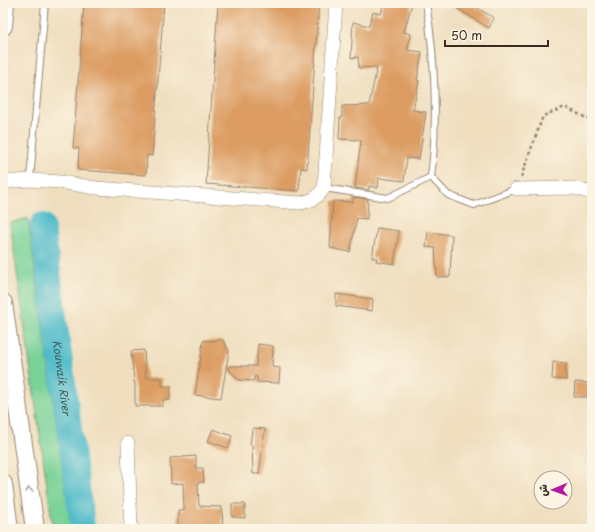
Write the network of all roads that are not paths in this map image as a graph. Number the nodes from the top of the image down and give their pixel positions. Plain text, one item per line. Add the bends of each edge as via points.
1 (5, 3) edge
2 (45, 3) edge
3 (336, 3) edge
4 (426, 3) edge
5 (3, 26) edge
6 (431, 177) junction
7 (30, 180) junction
8 (3, 182) edge
9 (324, 188) junction
10 (516, 189) joint
11 (592, 194) edge
12 (3, 303) edge
13 (128, 443) dead end
14 (3, 484) edge
15 (9, 529) edge
16 (35, 529) edge
17 (131, 529) edge

1 - 5 main road
2 - 7 lane
3 - 9 street
4 - 6 lane via 431,32 435,144
6 - 9 lane via 388,198
6 - 10 lane via 448,195 474,205
7 - 8 street
7 - 9 street via 96,188 300,203 318,198
10 - 11 street via 573,188
16 -> 12 main road
13 - 17 street
14 - 15 main road

